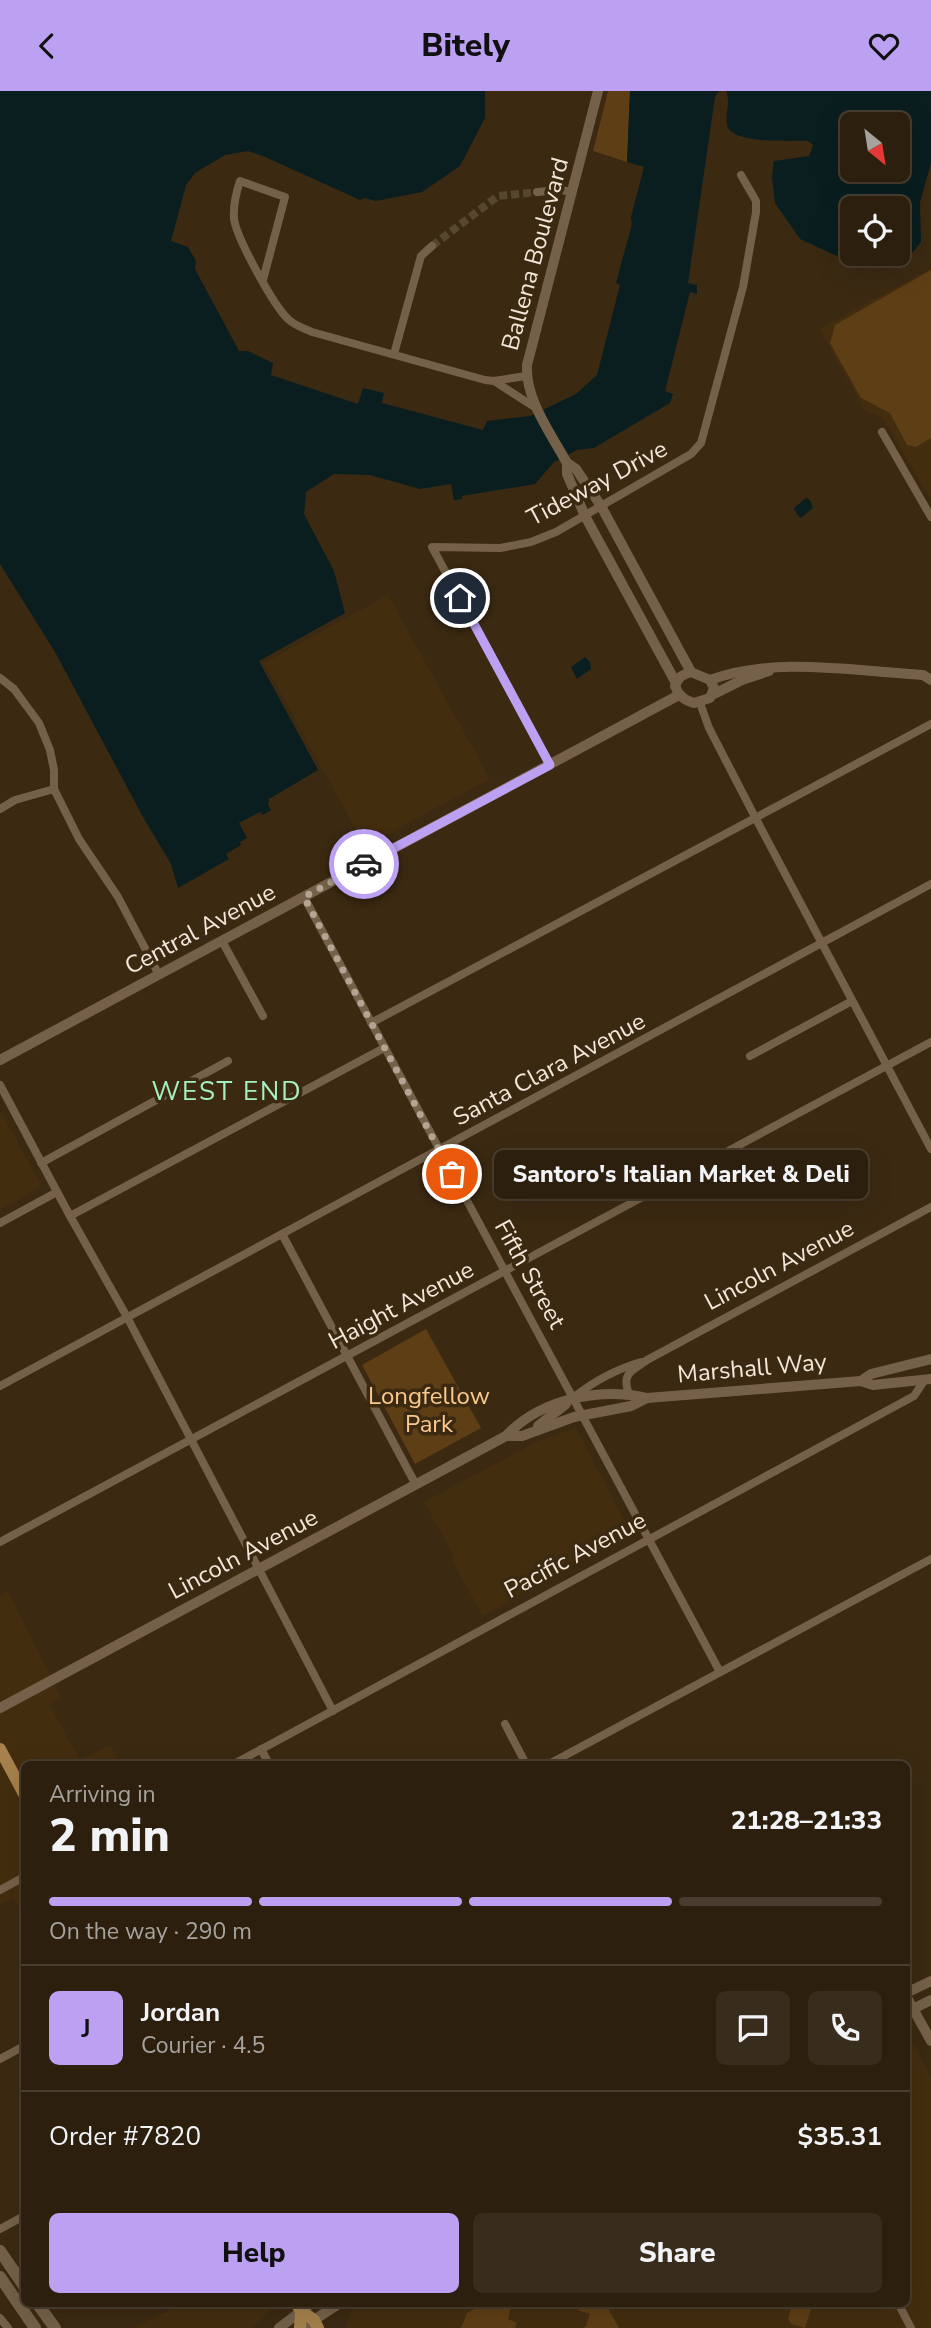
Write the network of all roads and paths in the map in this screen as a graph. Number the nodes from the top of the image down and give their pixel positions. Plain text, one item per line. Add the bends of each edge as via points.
1 (598, 91) edge
2 (741, 175) dead end
3 (537, 192) tunnel mouth
4 (572, 192) junction
5 (432, 246) tunnel mouth
6 (263, 280) junction
7 (394, 354) junction
8 (526, 376) junction
9 (494, 381) junction
10 (539, 410) junction
11 (882, 432) dead end
12 (567, 463) junction
13 (600, 506) junction
14 (585, 516) junction
15 (931, 517) edge
16 (777, 669) junction
17 (691, 672) junction
18 (928, 675) edge
19 (0, 678) edge
20 (710, 680) junction
21 (678, 689) junction
22 (713, 694) junction
23 (700, 703) junction
24 (931, 724) edge
25 (550, 765) junction
26 (54, 789) junction
27 (0, 809) edge
28 (754, 817) junction
29 (931, 884) edge
30 (304, 897) junction
31 (222, 941) junction
32 (821, 943) junction
33 (159, 975) junction
34 (852, 1002) junction
35 (263, 1016) dead end
36 (371, 1023) junction
37 (931, 1042) edge
38 (384, 1048) junction
39 (750, 1056) dead end
40 (0, 1060) edge
41 (228, 1061) dead end
42 (887, 1066) junction
43 (0, 1085) edge
44 (931, 1149) edge
45 (439, 1150) junction
46 (41, 1163) junction
47 (57, 1192) junction
48 (931, 1207) edge
49 (70, 1216) junction
50 (0, 1223) edge
51 (282, 1234) junction
52 (504, 1272) junction
53 (127, 1317) junction
54 (347, 1356) junction
55 (647, 1360) junction
56 (927, 1360) edge
57 (929, 1377) edge
58 (861, 1381) junction
59 (0, 1386) edge
60 (629, 1394) junction
61 (574, 1397) junction
62 (648, 1398) junction
63 (583, 1415) junction
64 (534, 1430) junction
65 (506, 1436) junction
66 (192, 1439) junction
67 (416, 1485) junction
68 (649, 1540) junction
69 (0, 1542) edge
70 (931, 1559) edge
71 (259, 1569) junction
72 (720, 1672) junction
73 (0, 1709) edge
74 (333, 1710) junction
75 (505, 1724) dead end
76 (0, 1749) edge
77 (261, 1749) junction
78 (239, 1761) edge
79 (267, 1761) edge
80 (524, 1761) edge
81 (555, 1761) edge
82 (21, 1788) edge
83 (21, 1879) edge
84 (0, 1890) edge
85 (931, 1981) edge
86 (910, 1993) edge
87 (931, 2000) edge
88 (910, 2010) edge
89 (931, 2041) edge
90 (21, 2048) edge
91 (0, 2059) edge
92 (21, 2217) edge
93 (0, 2229) edge
94 (0, 2251) edge
95 (0, 2277) edge
96 (21, 2282) edge
97 (40, 2307) edge
98 (299, 2307) edge
99 (335, 2307) edge
100 (900, 2307) edge
101 (0, 2318) edge
102 (316, 2324) edge
103 (8, 2328) edge
104 (35, 2328) edge
105 (55, 2328) edge
106 (279, 2328) edge
107 (301, 2328) edge
108 (911, 2328) edge

1 - 4 street, Ballena Boulevard
2 - 13 street, Tideway Drive via 756,201 755,212 743,287 702,443 691,454
3 - 4 street
4 - 8 street, Ballena Boulevard
5 - 7 street via 421,256
6 - 6 street via 285,197 240,181 234,219 242,245
6 - 7 street via 283,314 299,327
7 - 9 street
8 - 9 street
8 - 10 street, Ballena Boulevard
9 - 10 street
10 - 12 street, Ballena Boulevard
11 - 15 street
12 - 13 street, Ballena Boulevard
12 - 14 street, Ballena Boulevard via 567,474
13 - 14 street, Tideway Drive
13 - 17 street, Ballena Boulevard
14 - 21 street, Ballena Boulevard
14 - 25 street, Tideway Drive via 531,542 500,548 432,547
16 - 18 street via 809,666
16 - 20 street via 741,670
16 - 22 street
17 - 20 street
17 - 21 street via 683,674
19 - 26 street via 39,723 50,750
20 - 22 street
21 - 23 street via 688,701
21 - 25 street, Central Avenue
22 - 23 street
23 - 28 street
24 - 28 street
25 - 30 street, Central Avenue
26 - 27 street
26 - 33 street
28 - 32 street
28 - 36 street
29 - 32 street, Santa Clara Avenue
30 - 31 street, Central Avenue
30 - 36 street, Fifth Street
31 - 33 street, Central Avenue
31 - 35 street
32 - 34 street
32 - 45 street, Santa Clara Avenue
33 - 40 street, Central Avenue
34 - 39 street
34 - 42 street
36 - 38 street, Fifth Street
37 - 42 street, Haight Avenue
38 - 45 street, Fifth Street
38 - 49 street
41 - 46 street
42 - 44 street
42 - 52 street, Haight Avenue
43 - 46 street
45 - 51 street, Santa Clara Avenue
45 - 52 street, Fifth Street
46 - 47 street
47 - 49 street
47 - 50 street
48 - 55 street, Lincoln Avenue
49 - 53 street
51 - 53 street, Santa Clara Avenue
51 - 54 street
52 - 54 street, Haight Avenue
52 - 61 street, Fifth Street
53 - 59 street, Santa Clara Avenue
53 - 66 street
54 - 66 street, Haight Avenue
54 - 67 street
55 - 60 street, Lincoln Avenue via 627,1375
55 - 61 street, Lincoln Avenue via 625,1367
56 - 58 street, Marshall Way via 871,1374
57 - 58 street, Marshall Way via 873,1385
57 - 68 street, Pacific Avenue via 914,1396
58 - 62 street, Marshall Way
60 - 61 street, Marshall Way
60 - 62 street, Marshall Way
61 - 63 street, Fifth Street
61 - 64 street
61 - 65 street, Lincoln Avenue via 516,1425
62 - 63 street, Marshall Way
63 - 64 street, Lincoln Avenue
63 - 68 street, Fifth Street
64 - 65 street, Lincoln Avenue
65 - 67 street, Lincoln Avenue
66 - 69 street, Haight Avenue
66 - 71 street
67 - 71 street, Lincoln Avenue
68 - 72 street, Fifth Street
68 - 74 street, Pacific Avenue
70 - 72 street
71 - 73 street, Lincoln Avenue
71 - 74 street
72 - 81 street
74 - 77 street, Pacific Avenue
75 - 80 street
76 - 82 main road
77 - 78 street, Pacific Avenue
77 - 79 street
83 - 84 street
85 - 86 street
87 - 88 street
88 - 89 street
90 - 91 street
92 - 93 street
94 - 96 main road
95 - 104 main road
97 - 105 main road
98 - 102 main road
98 - 106 street
98 - 107 main road
99 - 102 street
100 - 108 street
101 - 103 street
102 - 107 street

